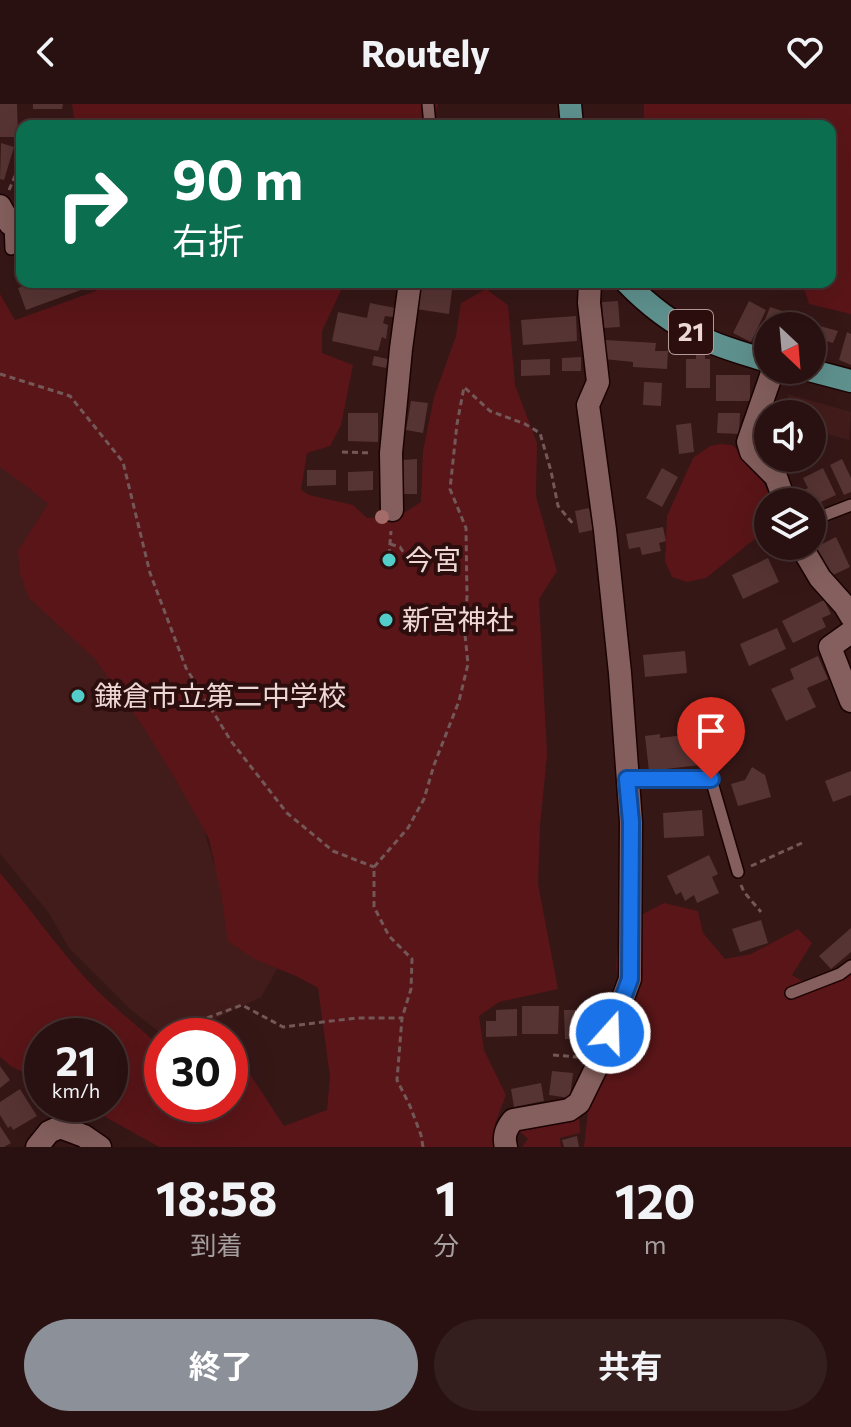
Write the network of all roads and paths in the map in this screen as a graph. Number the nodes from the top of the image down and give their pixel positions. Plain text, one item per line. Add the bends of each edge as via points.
1 (16, 186) edge
2 (10, 211) edge
3 (11, 249) dead end
4 (409, 288) edge
5 (590, 288) edge
6 (632, 288) edge
7 (754, 356) edge
8 (0, 374) edge
9 (826, 374) edge
10 (851, 381) edge
11 (768, 384) edge
12 (342, 452) dead end
13 (391, 453) junction
14 (780, 488) edge
15 (851, 505) edge
16 (826, 515) edge
17 (391, 516) joint
18 (574, 525) dead end
19 (390, 544) junction
20 (389, 555) dead end
21 (407, 558) dead end
22 (809, 560) edge
23 (851, 616) edge
24 (851, 632) edge
25 (851, 701) edge
26 (627, 779) junction
27 (802, 843) dead end
28 (374, 867) junction
29 (738, 872) junction
30 (761, 912) dead end
31 (851, 966) edge
32 (791, 993) dead end
33 (207, 1018) dead end
34 (402, 1018) junction
35 (553, 1055) dead end
36 (600, 1060) junction
37 (37, 1147) edge
38 (100, 1147) edge
39 (423, 1147) edge
40 (506, 1147) edge

1 - 2 path
2 - 3 lane
4 - 13 street
5 - 26 street via 598,382 588,405 620,673
6 - 7 main road, 21 via 675,324
8 - 28 path via 70,396 123,462 150,573 186,668 223,729 287,813 333,851
9 - 10 main road
11 - 14 street via 748,442
12 - 13 path
13 - 17 street
15 - 16 lane
17 - 19 path
18 - 28 path via 558,506 540,433 490,411 464,387 450,489 466,528 468,664 424,799 408,828
19 - 20 path
19 - 21 path via 400,547
22 - 23 street
24 - 25 street via 830,647
26 - 29 lane via 711,779
26 - 36 street via 630,979
27 - 29 path
28 - 34 path via 374,907 389,936 412,959 411,989
29 - 30 path via 744,892
31 - 32 lane
33 - 34 path via 242,1005 283,1027
34 - 39 path via 397,1080
35 - 36 path
36 - 40 street via 579,1103 569,1110 513,1120
37 - 38 street via 60,1127

